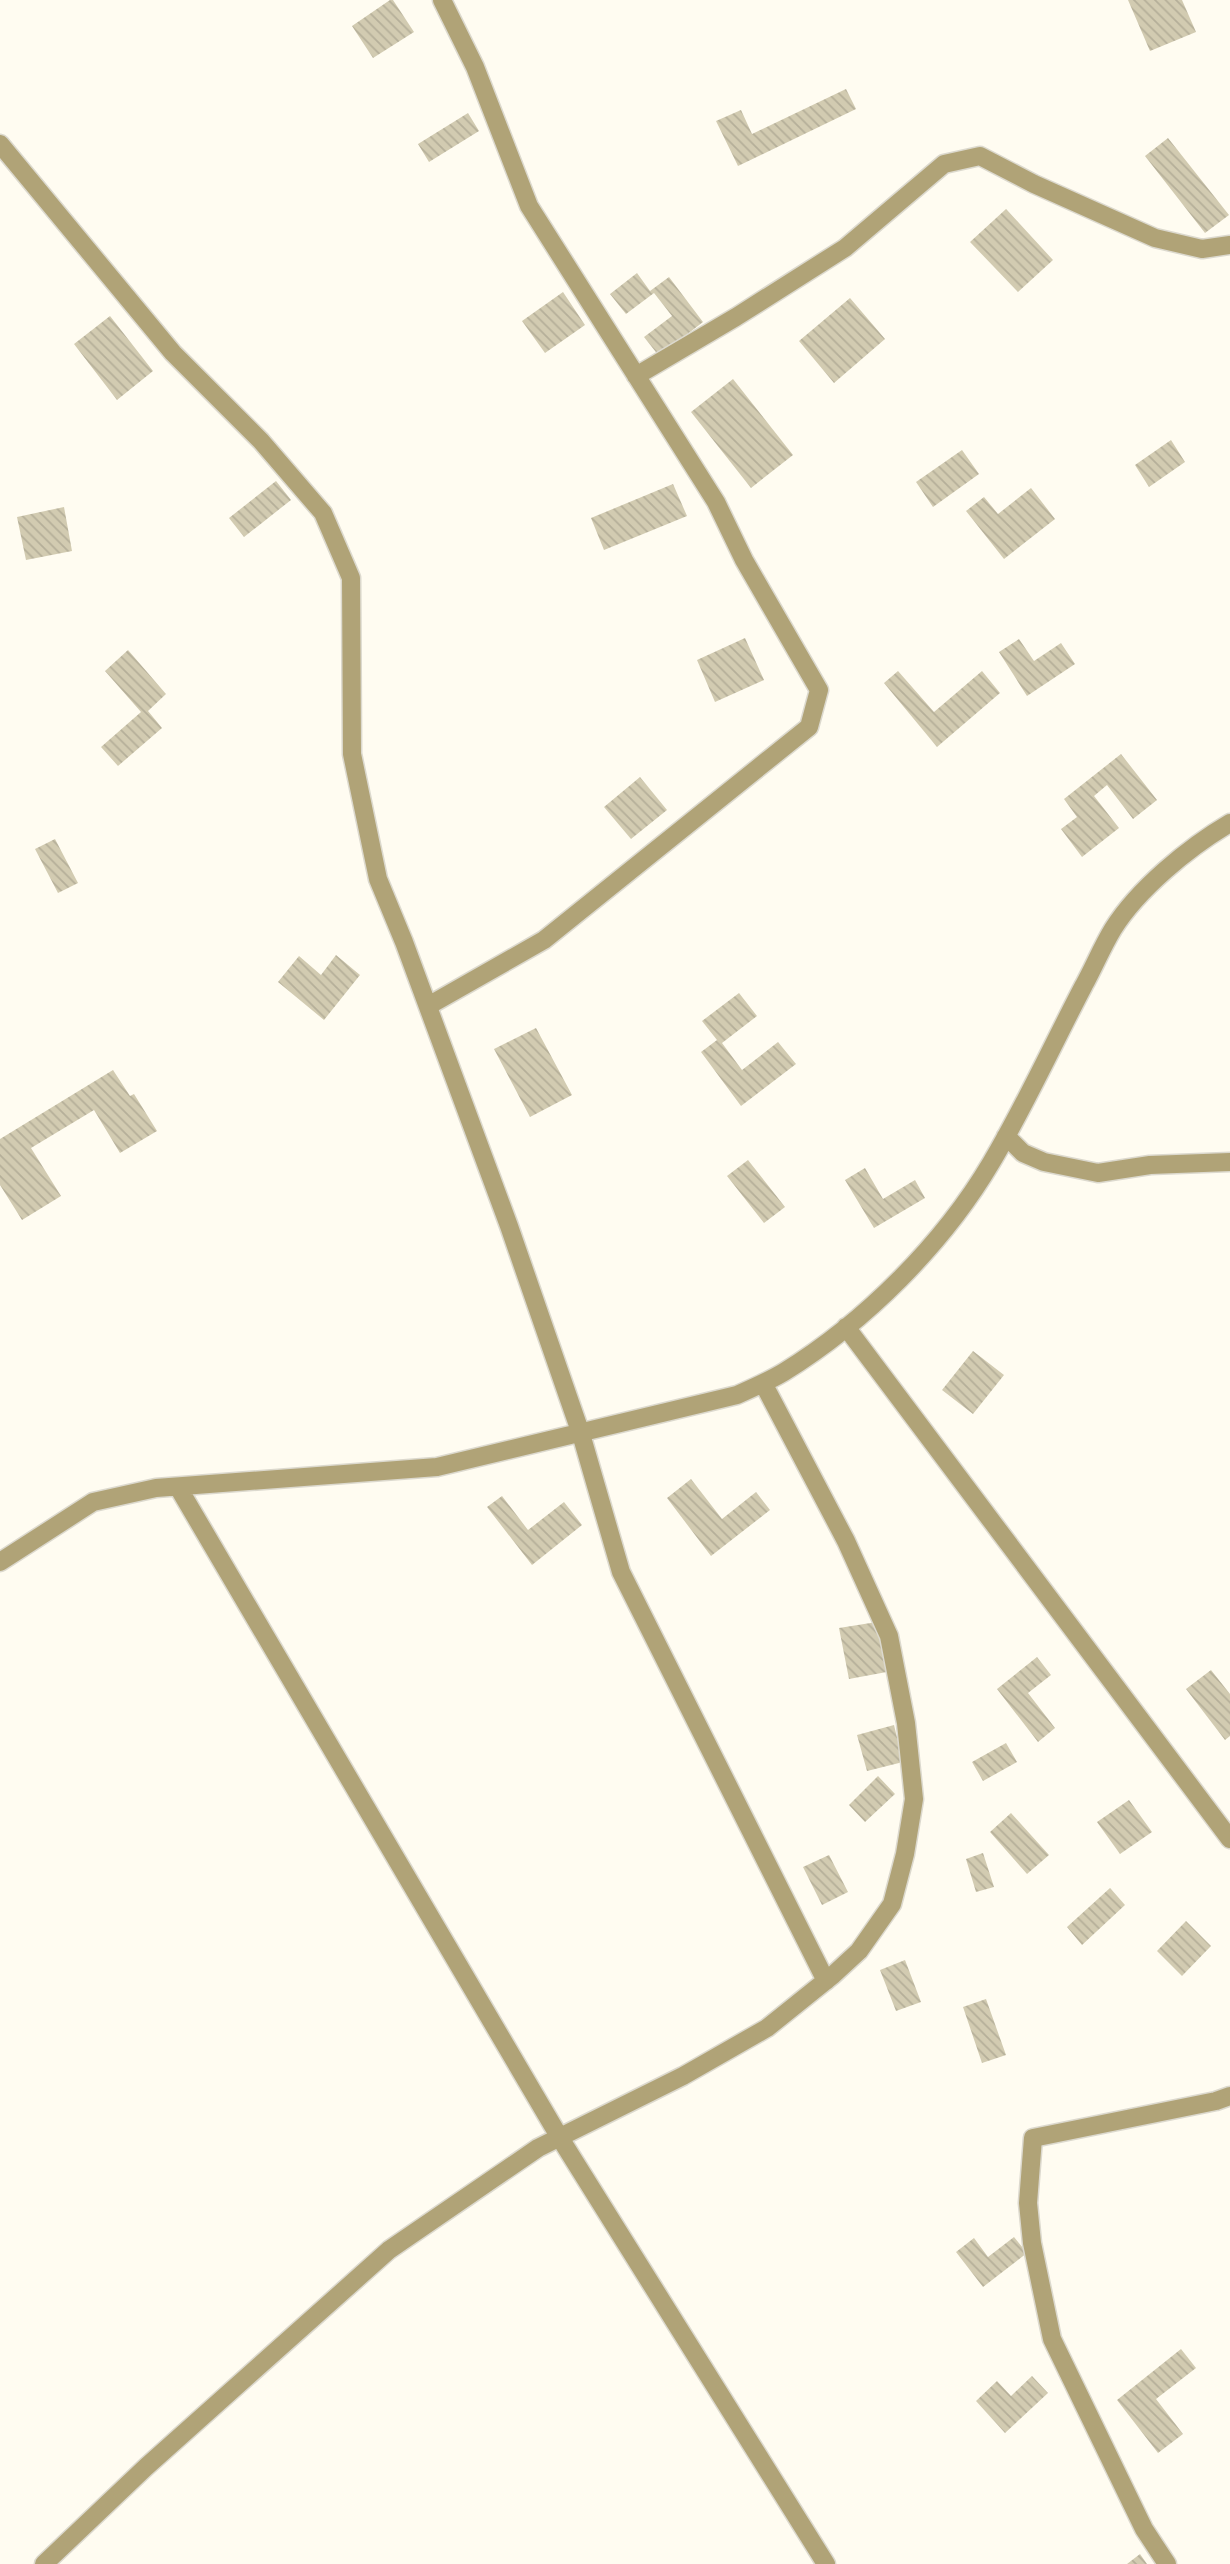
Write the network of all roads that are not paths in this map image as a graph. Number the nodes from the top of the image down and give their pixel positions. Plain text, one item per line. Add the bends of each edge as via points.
1 (442, 0) edge
2 (0, 145) edge
3 (1230, 245) edge
4 (636, 376) junction
5 (1230, 823) edge
6 (428, 1006) junction
7 (1006, 1136) junction
8 (1230, 1162) edge
9 (846, 1326) junction
10 (763, 1383) junction
11 (581, 1434) junction
12 (178, 1487) junction
13 (0, 1562) edge
14 (1230, 1839) edge
15 (826, 1981) junction
16 (1230, 2096) edge
17 (560, 2138) junction
18 (44, 2564) edge
19 (826, 2564) edge
20 (1167, 2564) edge

1 - 4 street via 475,67 529,206
2 - 6 street via 173,353 261,441 323,513 351,578 352,754 367,832 378,879
3 - 4 street via 1202,249 1155,238 980,156 944,164 845,248
4 - 6 street via 716,502 819,690 809,727 544,940
5 - 7 street via 1177,861 1114,927
6 - 11 street
7 - 8 street via 1023,1153 1044,1162 1098,1173
7 - 9 street via 950,1224
9 - 10 street
9 - 14 street
10 - 11 street via 737,1395
10 - 15 street via 874,1598 889,1636 906,1723 914,1799 892,1904 859,1951
11 - 12 street via 437,1467
11 - 15 street via 621,1572
12 - 13 street via 93,1502
12 - 17 street
15 - 17 street via 767,2028
16 - 20 street via 1033,2138 1028,2203 1052,2339 1144,2529
17 - 18 street via 538,2148 389,2250
17 - 19 street

